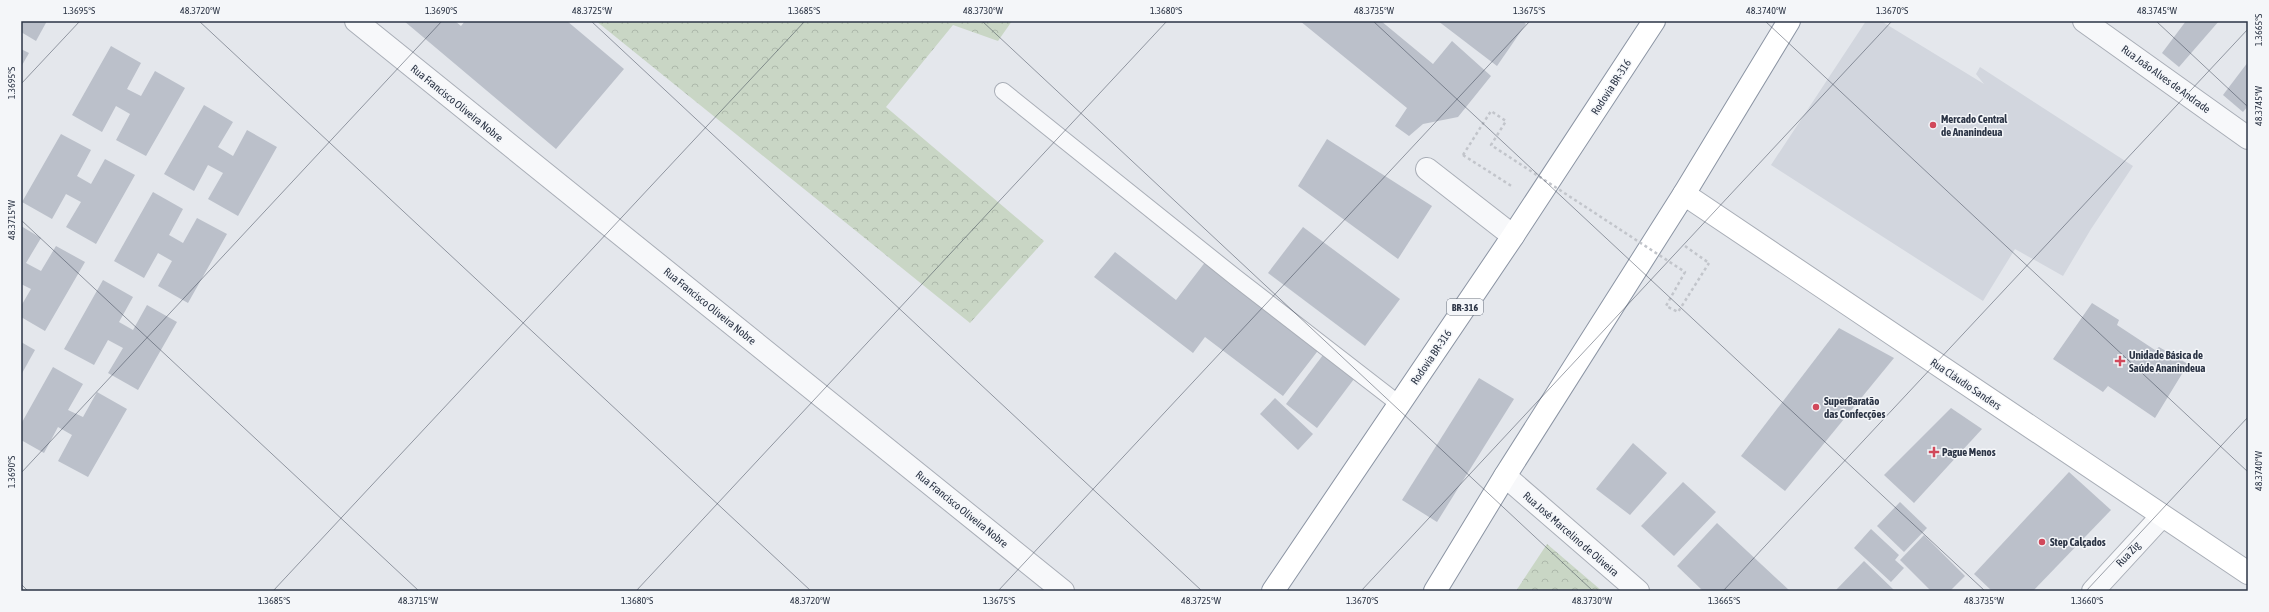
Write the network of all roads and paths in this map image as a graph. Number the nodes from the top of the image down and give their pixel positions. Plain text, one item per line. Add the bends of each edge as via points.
1 (356, 21) edge
2 (1654, 21) edge
3 (1789, 21) edge
4 (2084, 21) edge
5 (1002, 91) dead end
6 (2248, 138) edge
7 (1427, 169) dead end
8 (1684, 194) junction
9 (1535, 202) junction
10 (1513, 236) junction
11 (1709, 263) dead end
12 (1399, 404) junction
13 (1505, 476) junction
14 (2162, 516) junction
15 (2248, 573) edge
16 (1063, 591) edge
17 (1273, 591) edge
18 (1435, 591) edge
19 (1638, 591) edge
20 (2093, 591) edge

1 - 16 street, Rua Francisco Oliveira Nobre
2 - 9 main road, Rodovia BR-316 / BR-316
3 - 8 main road
4 - 6 street, Rua João Alves de Andrade
5 - 12 lane
7 - 10 street
8 - 13 main road
8 - 14 main road, Rua Cláudio Sanders
9 - 10 main road, Rodovia BR-316 / BR-316
9 - 11 path, bridge via 1463,155 1491,111 1506,121 1491,145 1685,272 1666,306 1678,312
10 - 12 main road, Rodovia BR-316 / BR-316
12 - 17 main road, Rodovia BR-316 / BR-316
13 - 18 main road
13 - 19 street, Rua José Marcelino de Oliveira
14 - 15 main road, Rua Cláudio Sanders
14 - 20 street, Rua Zig

